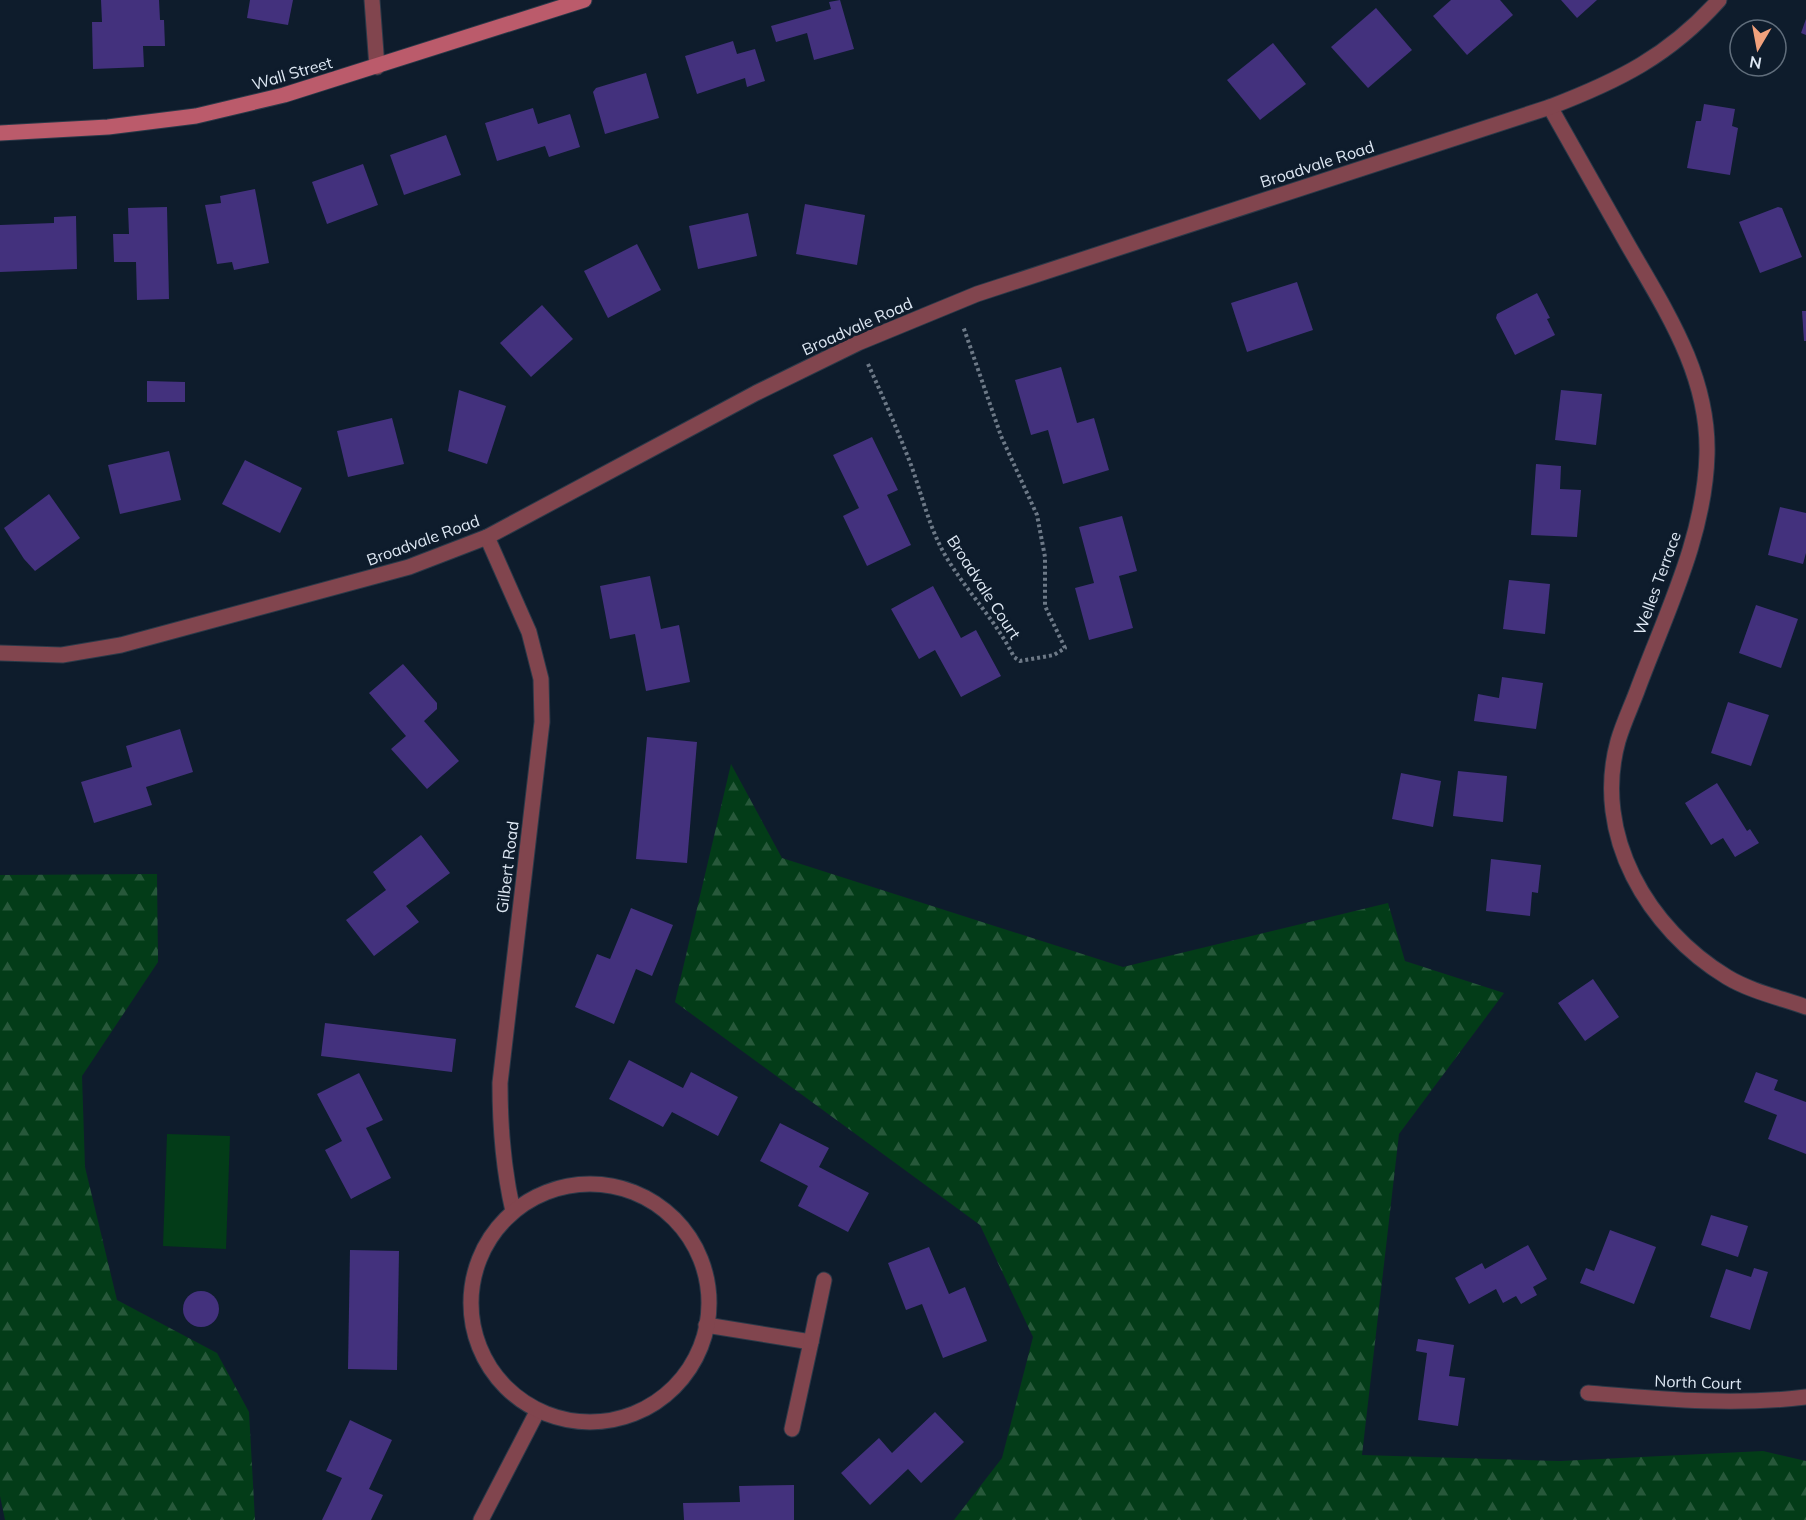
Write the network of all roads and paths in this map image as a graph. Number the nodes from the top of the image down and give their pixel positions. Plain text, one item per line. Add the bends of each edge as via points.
1 (372, 0) edge
2 (584, 0) edge
3 (1719, 0) edge
4 (377, 67) junction
5 (1550, 107) junction
6 (0, 133) edge
7 (955, 303) junction
8 (858, 343) junction
9 (488, 537) junction
10 (0, 653) edge
11 (1806, 1007) edge
12 (513, 1211) junction
13 (824, 1280) dead end
14 (706, 1325) junction
15 (811, 1342) junction
16 (1588, 1393) dead end
17 (1806, 1397) edge
18 (537, 1412) junction
19 (792, 1429) dead end
20 (481, 1520) edge

1 - 4 street
2 - 4 street, Wall Street
3 - 5 street, Broadvale Road via 1693,29 1656,58 1605,86
4 - 6 street, Wall Street via 196,116 108,128
5 - 7 street, Broadvale Road
5 - 11 street, Welles Terrace via 1685,344 1702,397 1707,453 1701,510 1686,561 1618,742 1612,786 1616,831 1629,873 1655,915 1688,951 1730,979
7 - 8 street, Broadvale Road
7 - 8 path, Broadvale Court via 1001,436 1037,515 1045,557 1045,606 1065,648 1054,655 1020,661 1014,657 990,614 969,592 945,554
8 - 9 street, Broadvale Road via 756,393
9 - 10 street, Broadvale Road via 409,567 121,645 62,655
9 - 12 street, Gilbert Road via 529,632 541,679 542,722 500,1083 501,1142
12 - 14 street via 546,1191 584,1183 622,1187 657,1203 685,1230 704,1264 710,1302
12 - 18 street via 486,1242 472,1280 471,1320 484,1358 508,1390
13 - 15 street
14 - 15 street
14 - 18 street via 704,1340 686,1374 658,1401 622,1418 582,1422
15 - 19 street
16 - 17 street, North Court via 1712,1402
18 - 20 street

